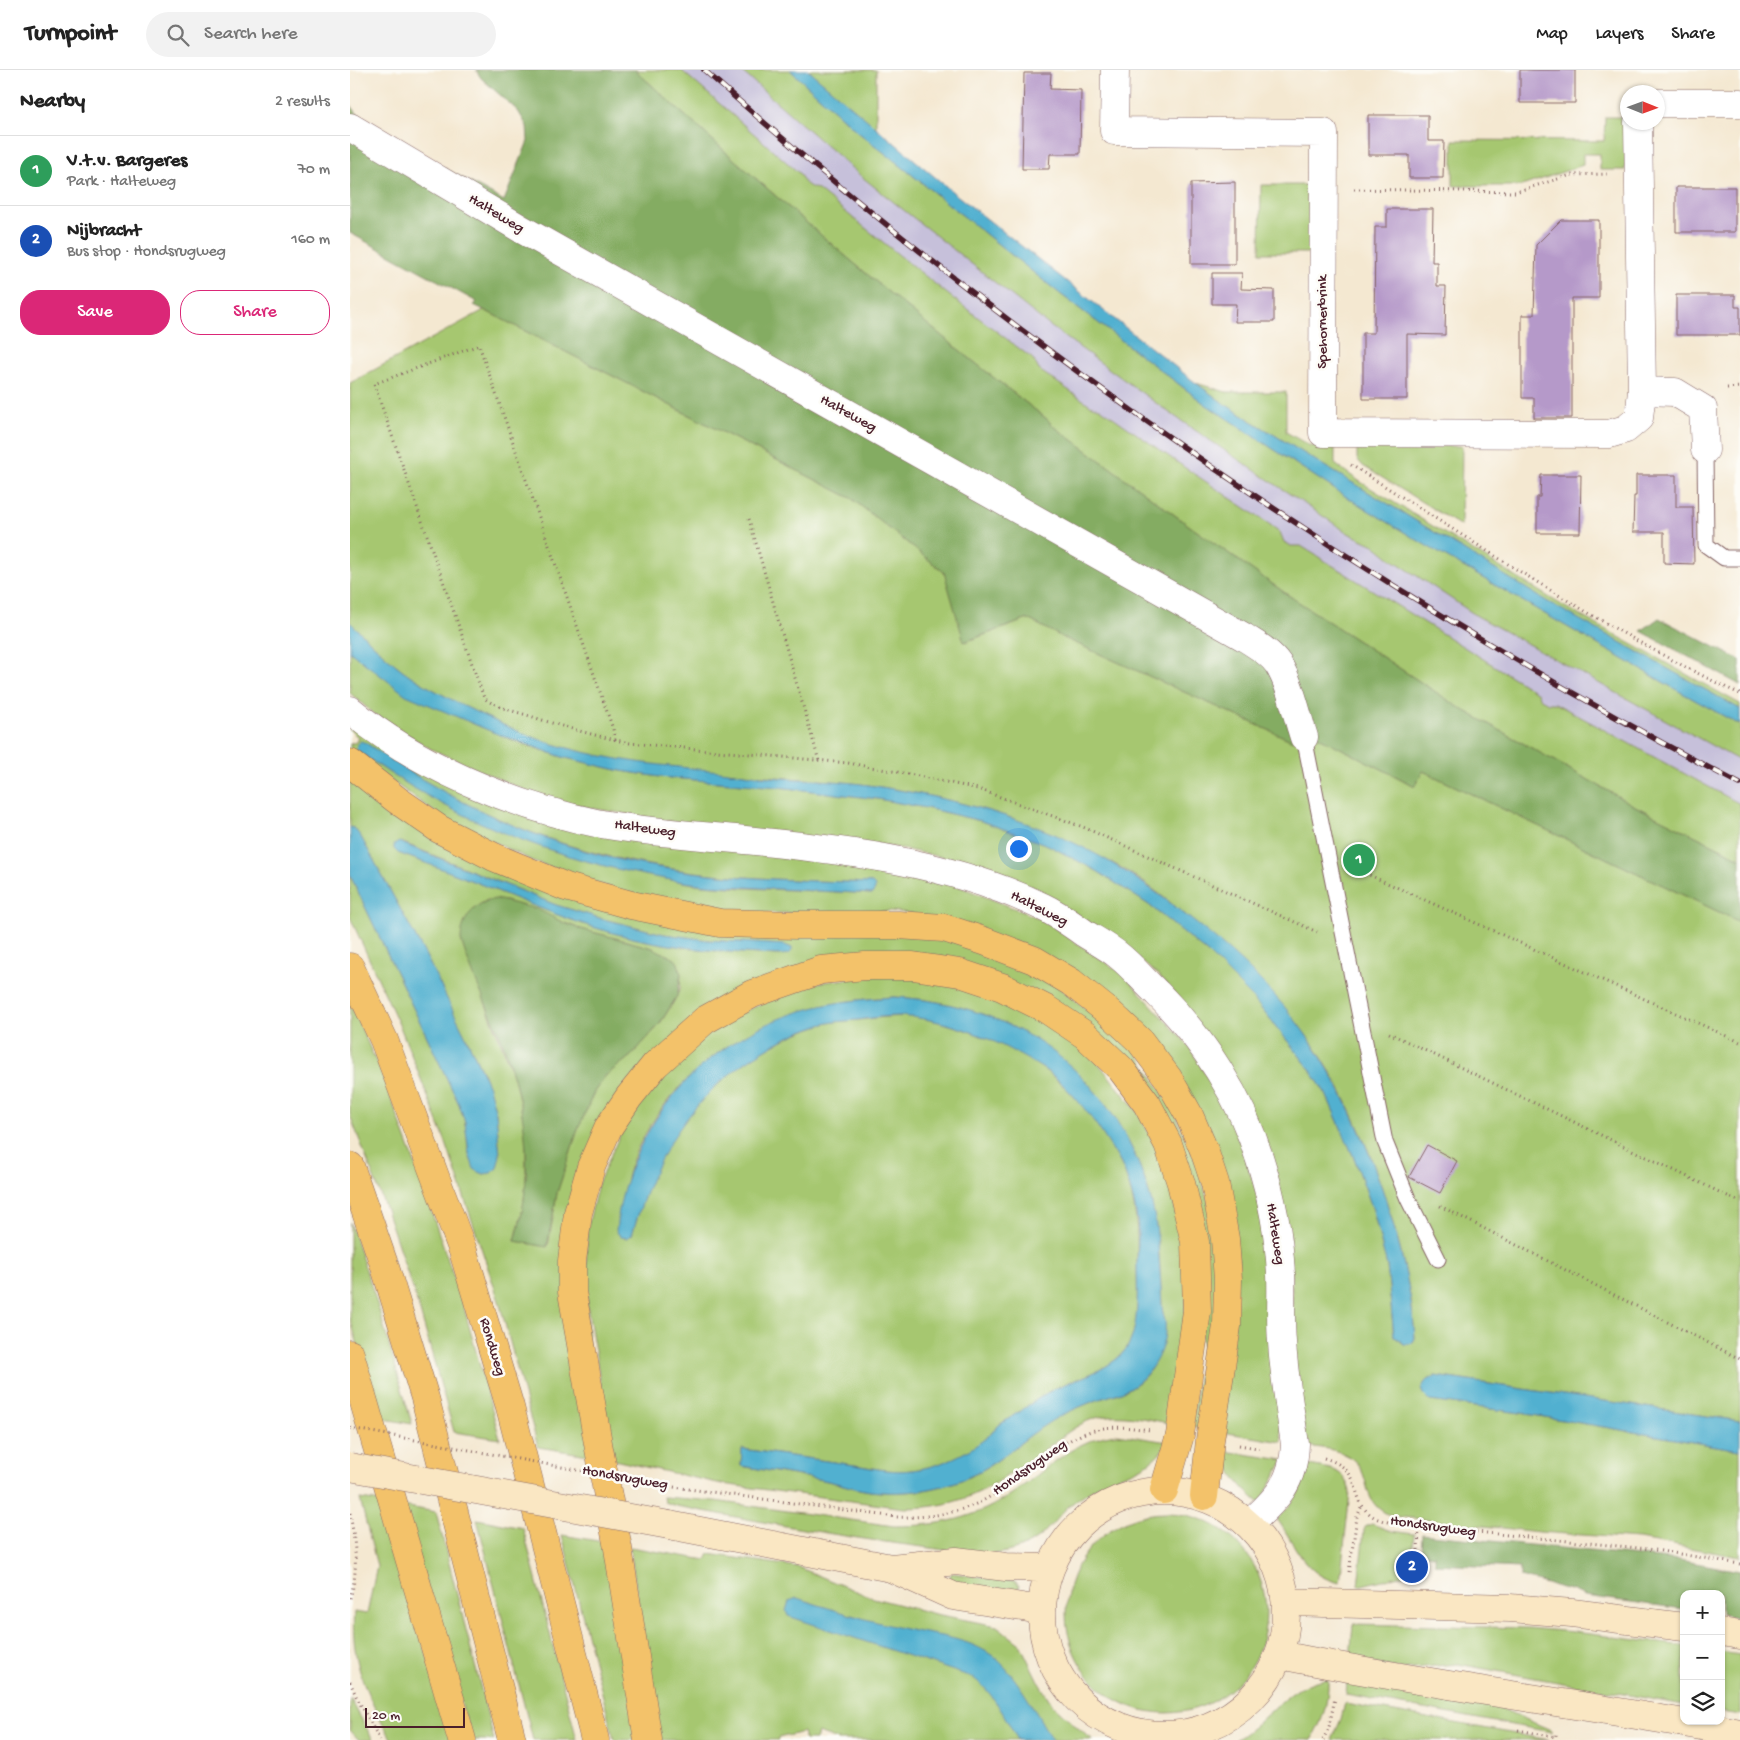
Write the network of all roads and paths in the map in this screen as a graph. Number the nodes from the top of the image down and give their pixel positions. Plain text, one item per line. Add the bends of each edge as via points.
1 (1114, 70) edge
2 (1665, 103) edge
3 (1740, 103) edge
4 (350, 127) edge
5 (1638, 130) edge
6 (1638, 174) junction
7 (1323, 189) junction
8 (1642, 392) junction
9 (1345, 433) junction
10 (1705, 450) joint
11 (749, 518) dead end
12 (1740, 558) edge
13 (1740, 694) edge
14 (350, 710) edge
15 (1304, 737) joint
16 (615, 740) junction
17 (819, 761) junction
18 (350, 762) edge
19 (1330, 863) junction
20 (1344, 935) junction
21 (350, 967) edge
22 (1362, 1025) junction
23 (1740, 1042) edge
24 (350, 1166) edge
25 (1408, 1199) junction
26 (1740, 1202) edge
27 (1438, 1259) dead end
28 (350, 1354) edge
29 (1740, 1359) edge
30 (350, 1428) edge
31 (1180, 1435) junction
32 (1210, 1440) junction
33 (1294, 1454) junction
34 (350, 1467) edge
35 (1164, 1490) junction
36 (1204, 1496) junction
37 (350, 1513) edge
38 (1249, 1524) junction
39 (1419, 1528) junction
40 (1740, 1564) edge
41 (891, 1568) junction
42 (1050, 1568) junction
43 (1417, 1570) dead end
44 (350, 1598) edge
45 (1287, 1602) junction
46 (1042, 1610) junction
47 (1680, 1626) edge
48 (1725, 1633) edge
49 (1740, 1636) edge
50 (1280, 1655) junction
51 (350, 1682) edge
52 (1740, 1732) edge
53 (1200, 1735) edge
54 (1134, 1736) edge
55 (380, 1740) edge
56 (462, 1740) edge
57 (512, 1740) edge
58 (595, 1740) edge
59 (648, 1740) edge

1 - 7 street, Spehornerbrink via 1114,131 1324,133
2 - 3 street
4 - 15 street, Halteweg via 523,230 1244,637 1277,663
5 - 6 street, Spehornerbrink
6 - 7 path via 1571,175 1515,192
6 - 8 street, Spehornerbrink
7 - 9 street, Spehornerbrink via 1323,433
8 - 9 street, Spehornerbrink via 1639,418 1626,429 1609,434
8 - 10 street via 1675,392 1703,409
9 - 13 path via 1346,462 1563,597 1696,673
10 - 12 lane via 1706,545 1724,558
11 - 17 path
14 - 33 street, Halteweg via 424,759 481,788 537,808 596,822 671,834 824,849 922,866 1014,894 1046,909 1118,955 1173,1009 1218,1067 1248,1124 1279,1237 1281,1340
15 - 19 lane
16 - 16 path via 492,705 484,698 374,384 479,344
16 - 17 path
17 - 20 path via 848,763 978,789 1083,827 1319,932
18 - 32 main road via 439,829 494,857 566,887 631,905 720,923 797,926 898,924 944,928 1034,960 1071,982 1110,1012 1140,1041 1168,1078 1204,1150 1215,1183 1228,1279 1227,1326
19 - 20 lane
19 - 23 path via 1344,864
20 - 22 lane
21 - 58 main road, Rondweg via 384,1040 463,1251 510,1408
22 - 25 lane via 1385,1142
22 - 26 path via 1375,1027
24 - 57 main road via 425,1398
25 - 27 lane
25 - 29 path via 1433,1202
28 - 56 main road
30 - 31 path, Hondsrugweg, bridge via 659,1485 920,1518 984,1500 1068,1440 1102,1428 1124,1427
31 - 35 main road
31 - 59 main road via 1197,1311 1193,1233 1168,1144 1147,1104 1121,1069 1085,1035 1046,1009 1002,987 960,973 913,966 821,970 752,994 705,1020 655,1065 608,1128 591,1167 581,1204 572,1262 572,1292 618,1548
32 - 33 path, Hondsrugweg
32 - 36 main road
33 - 38 street, Halteweg via 1287,1483 1272,1503
33 - 39 path, Hondsrugweg via 1326,1458 1346,1468 1362,1505 1371,1515
34 - 41 main road, bridge
35 - 36 main road
35 - 42 main road via 1128,1495 1094,1511 1068,1537
36 - 38 main road via 1228,1507
37 - 44 path via 355,1567
38 - 45 main road via 1268,1546 1281,1573
39 - 40 path, Hondsrugweg via 1649,1549
39 - 43 path
41 - 42 main road via 956,1561
41 - 46 main road via 953,1596
42 - 46 main road
45 - 47 main road via 1510,1608 1572,1612
45 - 50 main road via 1286,1629
46 - 54 main road via 1045,1643 1057,1674 1077,1700
48 - 49 main road
50 - 52 main road
50 - 53 main road via 1261,1688 1234,1714
51 - 55 path
53 - 54 main road

